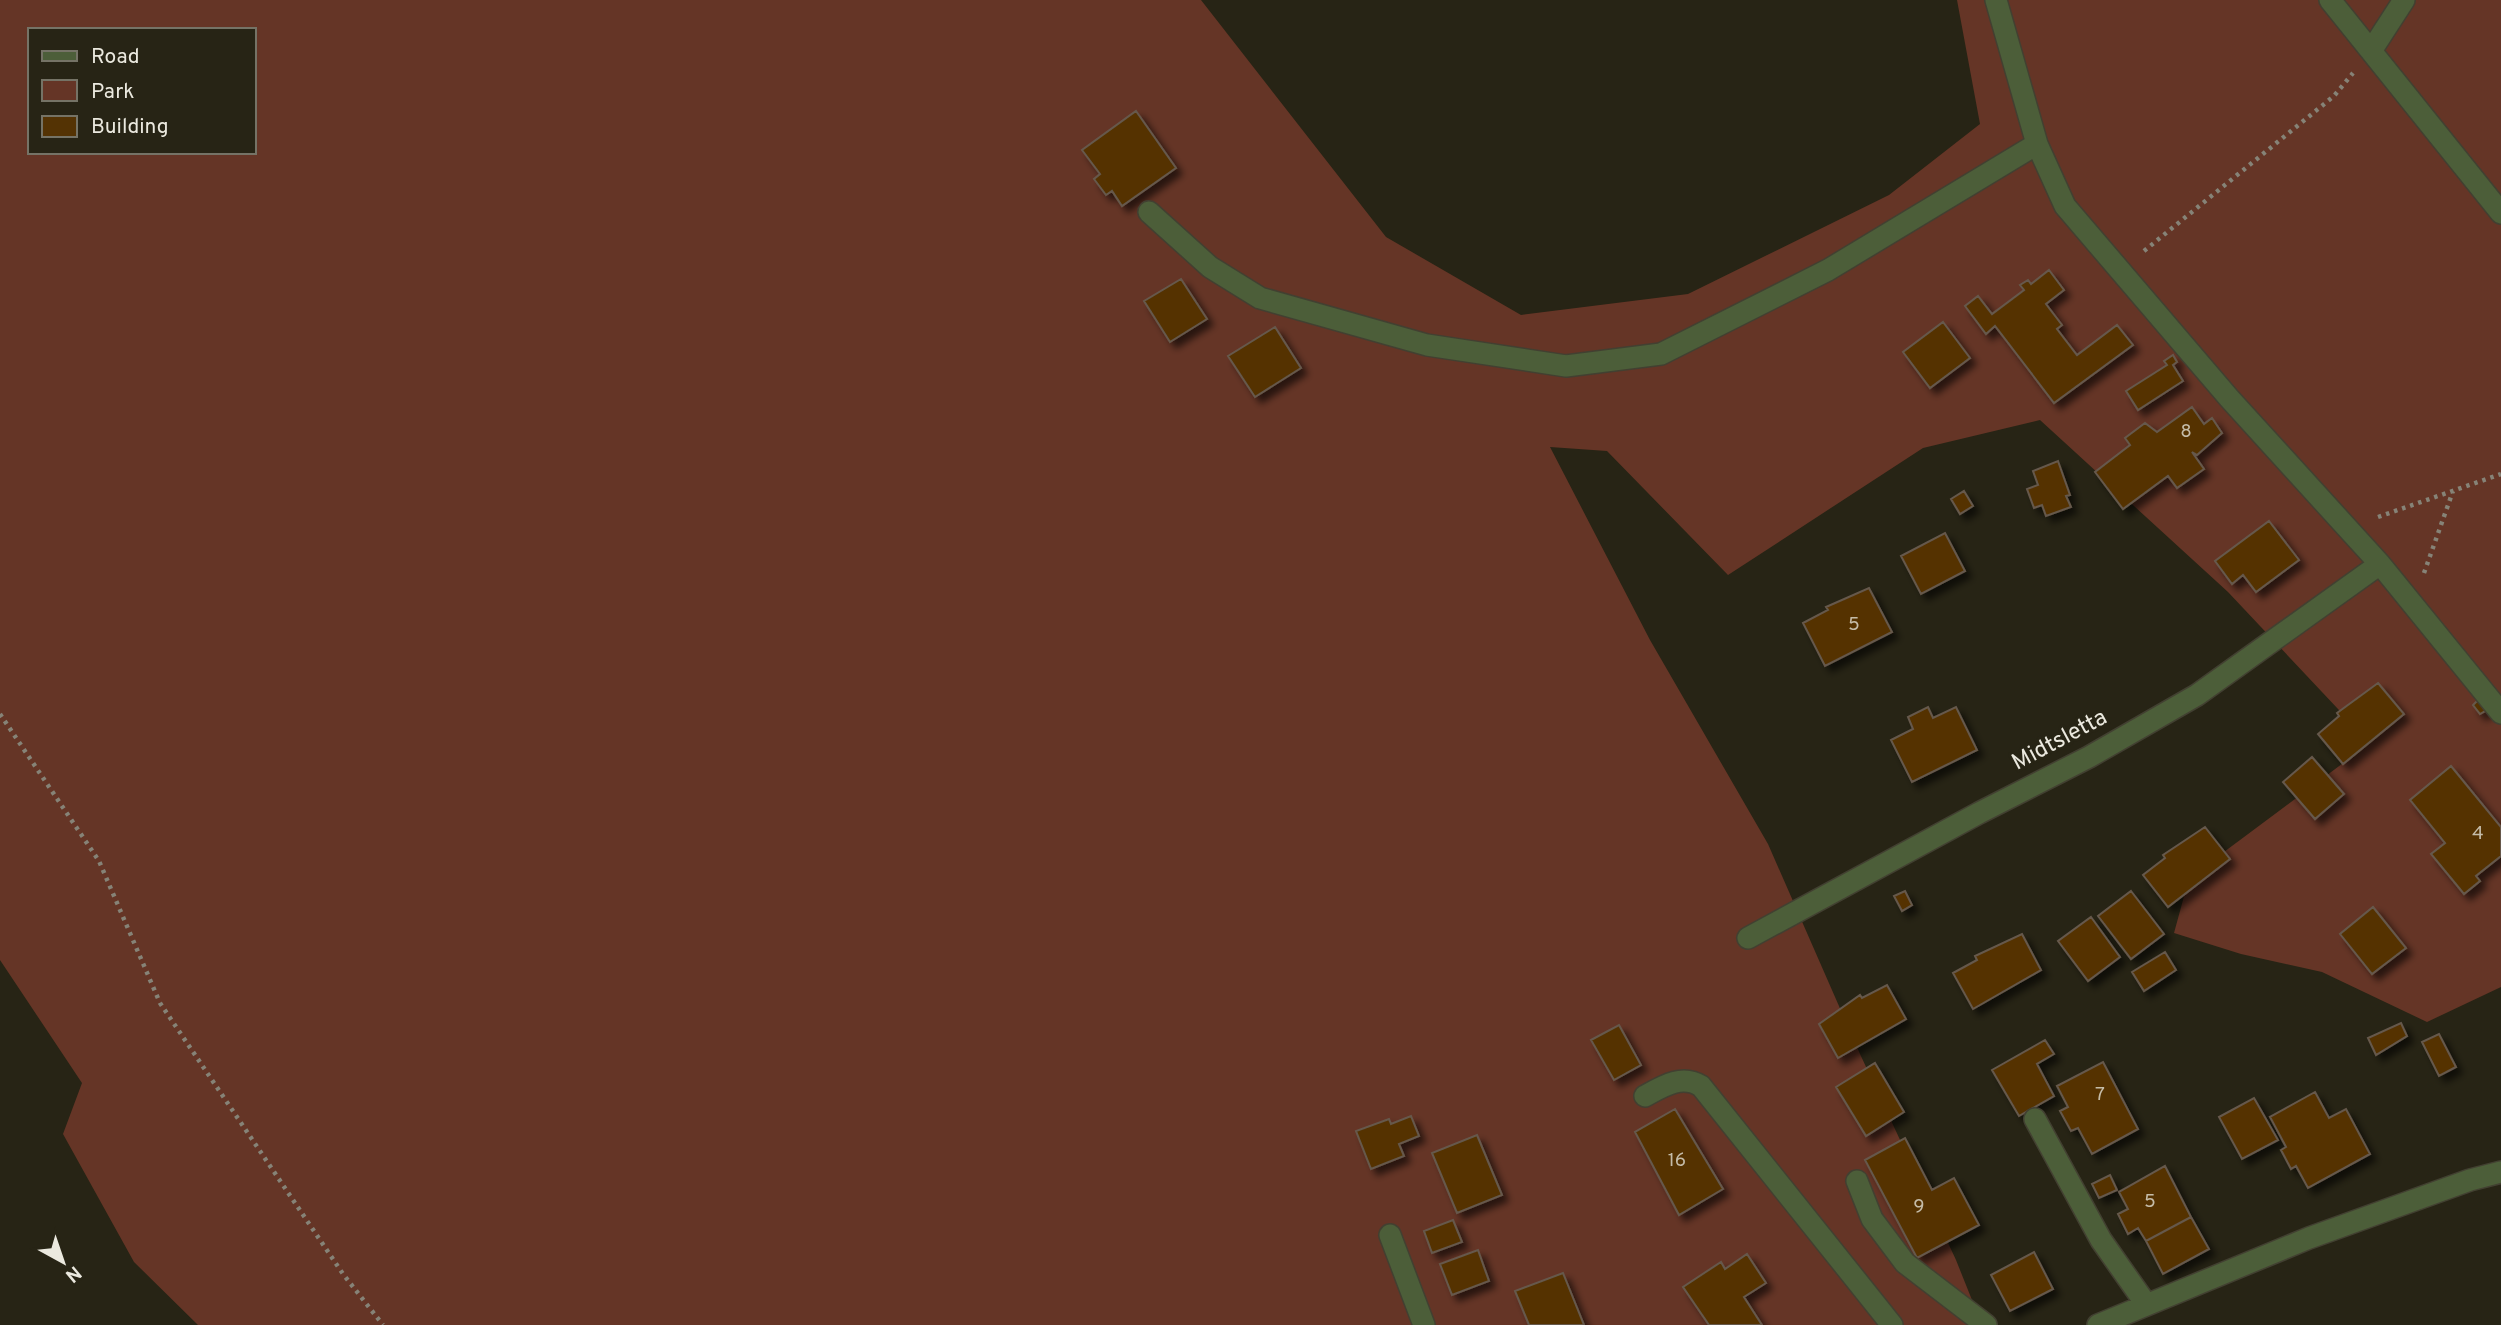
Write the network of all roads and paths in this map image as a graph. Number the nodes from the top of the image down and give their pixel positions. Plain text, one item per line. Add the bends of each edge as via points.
1 (1996, 0) edge
2 (2330, 0) edge
3 (2404, 0) edge
4 (2371, 51) junction
5 (2037, 144) junction
6 (1149, 212) dead end
7 (2501, 213) edge
8 (2121, 270) junction
9 (2501, 474) edge
10 (2453, 491) junction
11 (2347, 528) junction
12 (2380, 564) junction
13 (2414, 604) junction
14 (2501, 713) edge
15 (0, 714) edge
16 (1748, 937) dead end
17 (1645, 1096) dead end
18 (2035, 1119) dead end
19 (2501, 1172) edge
20 (1857, 1181) dead end
21 (1390, 1235) dead end
22 (2146, 1304) junction
23 (383, 1325) edge
24 (1424, 1325) edge
25 (1892, 1325) edge
26 (1986, 1325) edge
27 (2098, 1325) edge

1 - 5 street
2 - 4 street
3 - 4 street
4 - 7 street
4 - 8 path via 2334,96
5 - 6 street via 1828,270 1661,354 1566,366 1427,345 1259,299 1210,267
5 - 8 street via 2065,206
8 - 11 street
9 - 10 path
10 - 11 path
10 - 13 path
11 - 12 street
12 - 13 street
12 - 16 street, Midtsletta via 2197,695
13 - 14 street
15 - 23 path via 99,861 160,1003 343,1275
17 - 25 street via 1672,1082 1691,1080 1701,1086
18 - 22 street via 2101,1240
19 - 22 street via 2309,1238
20 - 26 street via 1872,1219 1905,1264
21 - 24 street
22 - 27 street

